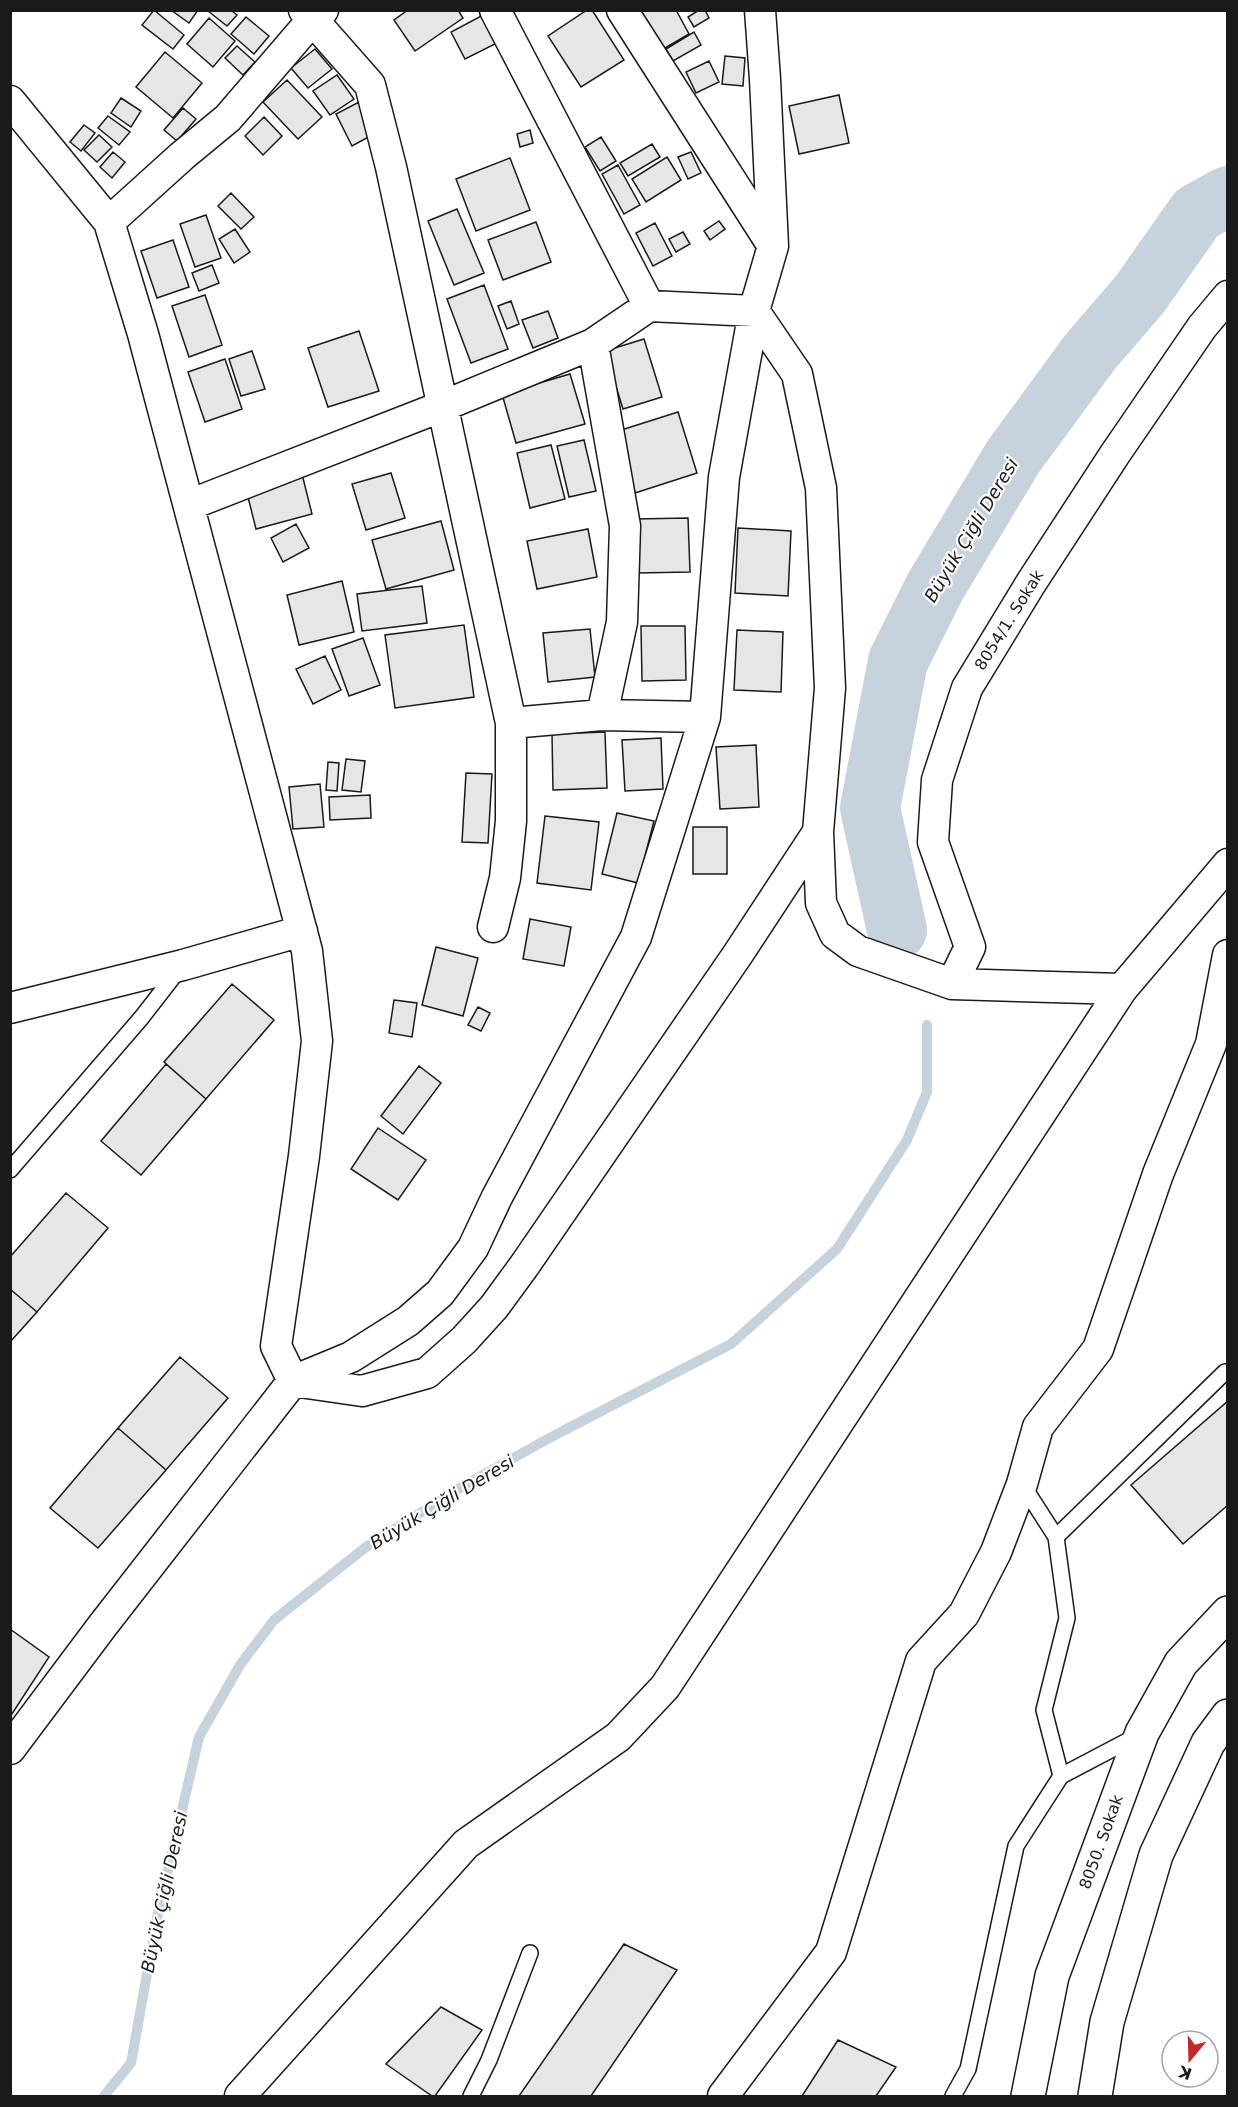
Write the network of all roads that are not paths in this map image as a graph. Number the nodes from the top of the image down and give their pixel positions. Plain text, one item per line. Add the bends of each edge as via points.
1 (495, 10) edge
2 (622, 10) edge
3 (760, 10) edge
4 (313, 13) edge
5 (10, 101) edge
6 (109, 222) junction
7 (773, 246) junction
8 (1227, 296) edge
9 (649, 306) junction
10 (754, 311) junction
11 (593, 344) junction
12 (443, 406) junction
13 (189, 505) junction
14 (602, 715) junction
15 (705, 717) junction
16 (511, 723) junction
17 (818, 832) junction
18 (1227, 864) edge
19 (493, 927) dead end
20 (302, 931) junction
21 (1227, 955) edge
22 (183, 965) junction
23 (952, 984) junction
24 (1122, 989) junction
25 (10, 1008) edge
26 (1222, 1043) edge
27 (10, 1170) edge
28 (1225, 1371) dead end
29 (293, 1381) junction
30 (1022, 1484) junction
31 (1056, 1537) junction
32 (1227, 1613) edge
33 (1227, 1716) edge
34 (1142, 1733) junction
35 (10, 1749) edge
36 (1061, 1776) junction
37 (530, 1953) dead end
38 (240, 2097) edge
39 (471, 2097) edge
40 (723, 2097) edge
41 (953, 2097) edge
42 (1028, 2097) edge
43 (1095, 2097) edge

1 - 9 street
2 - 7 street
3 - 7 street
4 - 6 street via 228,118
4 - 12 street via 370,85 392,167
5 - 6 street
6 - 13 street
7 - 10 street
8 - 23 street, 8054/1. Sokak via 1115,454 967,688 937,780 933,842 970,946
9 - 10 street
9 - 11 street
10 - 15 street via 724,477
10 - 17 street via 796,374 821,488 830,688
11 - 12 street
11 - 14 street via 625,526 622,621
12 - 13 street
12 - 16 street
13 - 20 street
14 - 15 street
14 - 16 street
15 - 29 street via 636,937 473,1248 440,1293 408,1322 351,1357
16 - 19 street via 511,821 505,878
17 - 23 street via 821,903 836,934 858,951
17 - 29 street via 524,1266 464,1340 427,1373 362,1391
18 - 24 street
20 - 22 street
20 - 29 street via 317,1041 276,1346
21 - 26 street
22 - 25 street
22 - 27 lane
23 - 24 street
24 - 38 street via 665,1687 618,1737 466,1844
26 - 30 street via 1158,1174 1098,1349 1038,1427
28 - 31 lane
29 - 35 street
30 - 31 lane
30 - 40 street via 996,1552 964,1614 921,1661 831,1952
31 - 36 lane via 1067,1618 1044,1710
32 - 34 street, 8050. Sokak via 1181,1663
33 - 43 street via 1208,1743 1156,1855 1107,2022
34 - 36 lane
34 - 42 street, 8050. Sokak via 1052,1976
36 - 41 lane via 1016,1846 968,2069
37 - 39 lane

